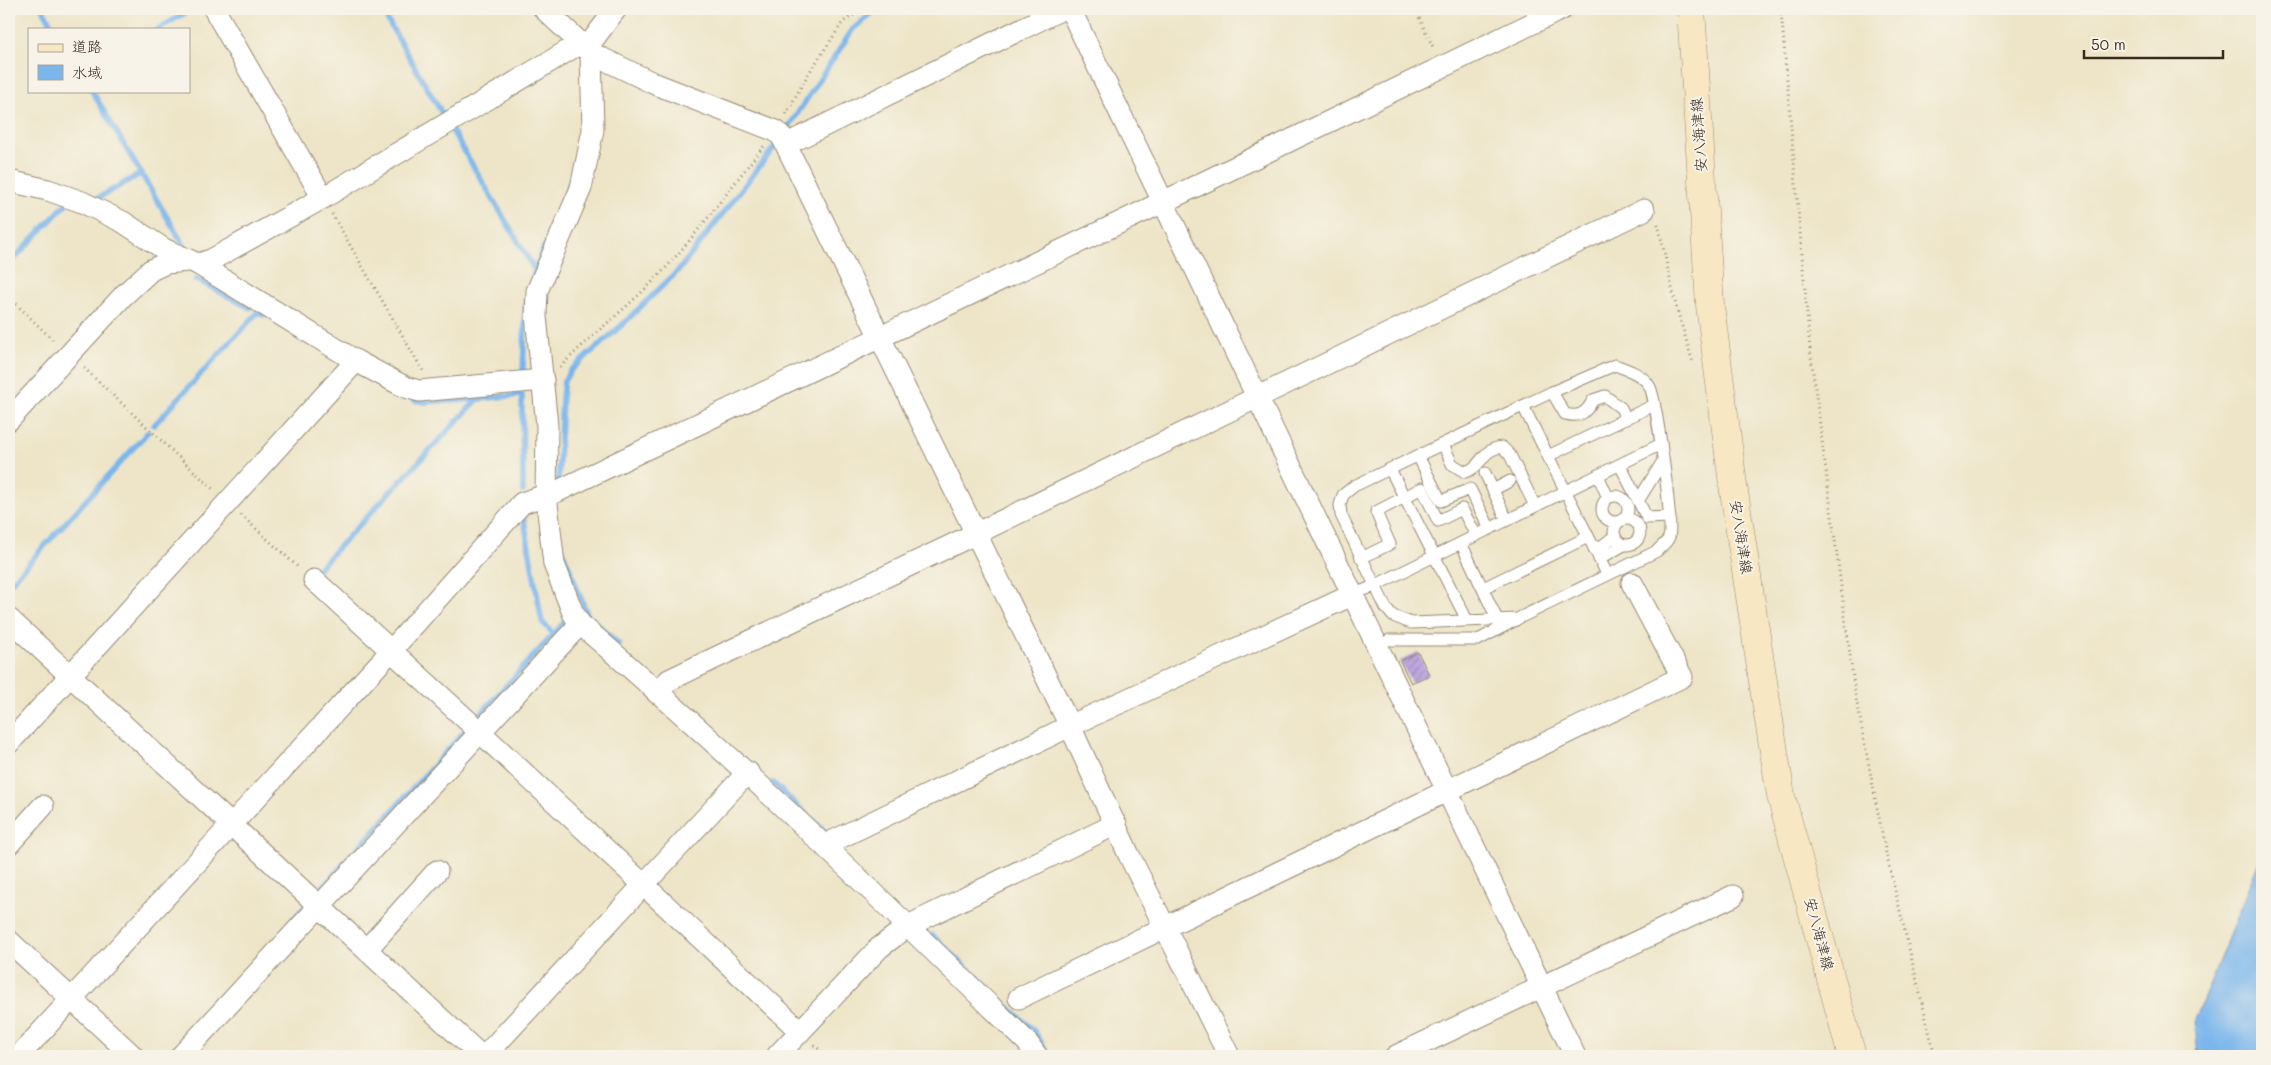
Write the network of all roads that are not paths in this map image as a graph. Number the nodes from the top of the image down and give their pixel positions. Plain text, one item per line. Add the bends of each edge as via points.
1 (214, 9) edge
2 (544, 9) edge
3 (616, 9) edge
4 (1062, 9) edge
5 (1070, 9) edge
6 (1562, 9) edge
7 (1691, 9) edge
8 (586, 48) junction
9 (781, 137) junction
10 (9, 181) edge
11 (323, 198) junction
12 (1163, 202) junction
13 (1644, 210) road end
14 (193, 262) junction
15 (881, 337) junction
16 (356, 361) junction
17 (544, 388) junction
18 (1552, 392) junction
19 (1256, 397) junction
20 (1654, 405) junction
21 (1523, 406) junction
22 (1626, 418) junction
23 (9, 420) edge
24 (1443, 444) junction
25 (1661, 444) junction
26 (1418, 456) junction
27 (1548, 456) junction
28 (1663, 461) junction
29 (1620, 465) junction
30 (1390, 470) junction
31 (1485, 473) dead end
32 (1598, 475) junction
33 (1510, 482) dead end
34 (1493, 490) junction
35 (1566, 491) junction
36 (546, 495) junction
37 (1404, 497) junction
38 (1608, 498) junction
39 (1638, 501) junction
40 (1535, 506) junction
41 (1670, 517) junction
42 (1508, 520) junction
43 (1621, 520) junction
44 (1490, 529) junction
45 (975, 534) junction
46 (1476, 536) junction
47 (1615, 536) junction
48 (1588, 537) junction
49 (1462, 543) junction
50 (1624, 545) junction
51 (1597, 555) junction
52 (1434, 556) junction
53 (1362, 558) junction
54 (1607, 574) junction
55 (314, 580) road end
56 (1632, 583) dead end
57 (1374, 586) junction
58 (1483, 588) junction
59 (1352, 595) junction
60 (9, 619) edge
61 (1497, 619) junction
62 (1517, 619) junction
63 (1467, 620) junction
64 (580, 624) junction
65 (1389, 640) dead end
66 (390, 652) junction
67 (69, 674) junction
68 (656, 693) junction
69 (1070, 726) junction
70 (480, 732) junction
71 (9, 743) edge
72 (748, 772) junction
73 (1447, 790) junction
74 (43, 806) dead end
75 (1116, 824) junction
76 (231, 826) junction
77 (9, 844) edge
78 (824, 845) junction
79 (437, 872) dead end
80 (644, 884) junction
81 (1733, 896) dead end
82 (314, 901) junction
83 (908, 926) junction
84 (1165, 928) junction
85 (9, 941) edge
86 (367, 949) junction
87 (1541, 986) junction
88 (1019, 998) dead end
89 (70, 1000) junction
90 (800, 1032) junction
91 (19, 1056) edge
92 (134, 1056) edge
93 (181, 1056) edge
94 (481, 1056) edge
95 (485, 1056) edge
96 (776, 1056) edge
97 (1037, 1056) edge
98 (1229, 1056) edge
99 (1396, 1056) edge
100 (1575, 1056) edge
101 (1852, 1056) edge

1 - 11 street
2 - 8 street
3 - 8 street
4 - 9 street
5 - 12 street
6 - 12 street
7 - 101 main road, 安八海津線 via 1710,305 1766,704 1781,796
8 - 9 street via 653,83
8 - 11 street
8 - 17 street via 593,130 580,188 537,291 536,316
9 - 15 street
10 - 14 street via 82,202
11 - 14 street via 218,256
12 - 15 street
12 - 19 street
13 - 19 street
14 - 16 street
14 - 23 street via 166,263 151,270
15 - 36 street
15 - 45 street
16 - 17 street via 419,392
16 - 67 street
17 - 36 street
18 - 20 lane via 1615,365 1643,378 1650,388
18 - 21 lane
18 - 22 lane via 1565,414 1581,415 1593,400 1605,396 1621,408
19 - 45 street
19 - 59 street
20 - 22 lane
20 - 25 lane
21 - 24 lane
21 - 27 lane
22 - 27 lane
24 - 26 lane
24 - 40 lane via 1452,464 1465,472 1472,470 1492,448 1502,447 1510,455
25 - 28 lane
25 - 29 lane
26 - 30 lane
26 - 44 lane via 1441,501 1470,489
27 - 35 lane
28 - 39 lane
28 - 41 lane
29 - 32 lane
29 - 39 lane
30 - 37 lane
30 - 53 lane via 1354,486 1343,495 1341,515
31 - 34 lane
32 - 35 lane
32 - 38 lane
33 - 34 lane
34 - 42 lane
35 - 40 lane
35 - 48 lane
36 - 64 street via 554,564
36 - 66 street via 522,503
37 - 46 lane via 1422,488 1438,521 1462,510
37 - 52 lane
37 - 53 lane via 1376,512 1390,544
38 - 43 lane via 1602,505 1602,514 1612,522
38 - 43 lane via 1620,497 1626,502 1628,510
39 - 41 lane via 1646,518
40 - 42 lane
41 - 54 lane via 1669,537 1656,551
42 - 44 lane
43 - 47 lane via 1615,527
43 - 50 lane via 1633,520 1640,530 1637,541
44 - 46 lane
45 - 68 street via 669,680
45 - 69 street
46 - 49 lane
47 - 50 lane
47 - 51 lane
48 - 51 lane
48 - 58 lane
49 - 52 lane
49 - 58 lane
50 - 51 lane
51 - 54 lane
52 - 57 lane
52 - 63 lane
53 - 57 lane
54 - 62 lane
55 - 66 street
56 - 73 street via 1682,677
57 - 59 lane
57 - 63 lane via 1386,608 1402,621
58 - 61 lane
59 - 69 street
59 - 73 street
60 - 67 street
61 - 62 lane
61 - 63 lane
62 - 65 lane via 1478,640
64 - 68 street
64 - 70 street
66 - 70 street
66 - 76 street
67 - 71 street
67 - 76 street
68 - 72 street
69 - 75 street
69 - 78 street
70 - 80 street
70 - 82 street
72 - 78 street
72 - 80 street
73 - 84 street
73 - 87 street
74 - 77 street
75 - 83 street
75 - 84 street
76 - 82 street
76 - 89 street
78 - 83 street
79 - 86 street
80 - 90 street
80 - 95 street
81 - 87 street
82 - 86 street
82 - 93 street
83 - 90 street via 879,948
83 - 97 street via 1027,1042
84 - 88 street
84 - 98 street
85 - 89 street
86 - 94 street
87 - 99 street
87 - 100 street
89 - 91 street
89 - 92 street
90 - 96 street

